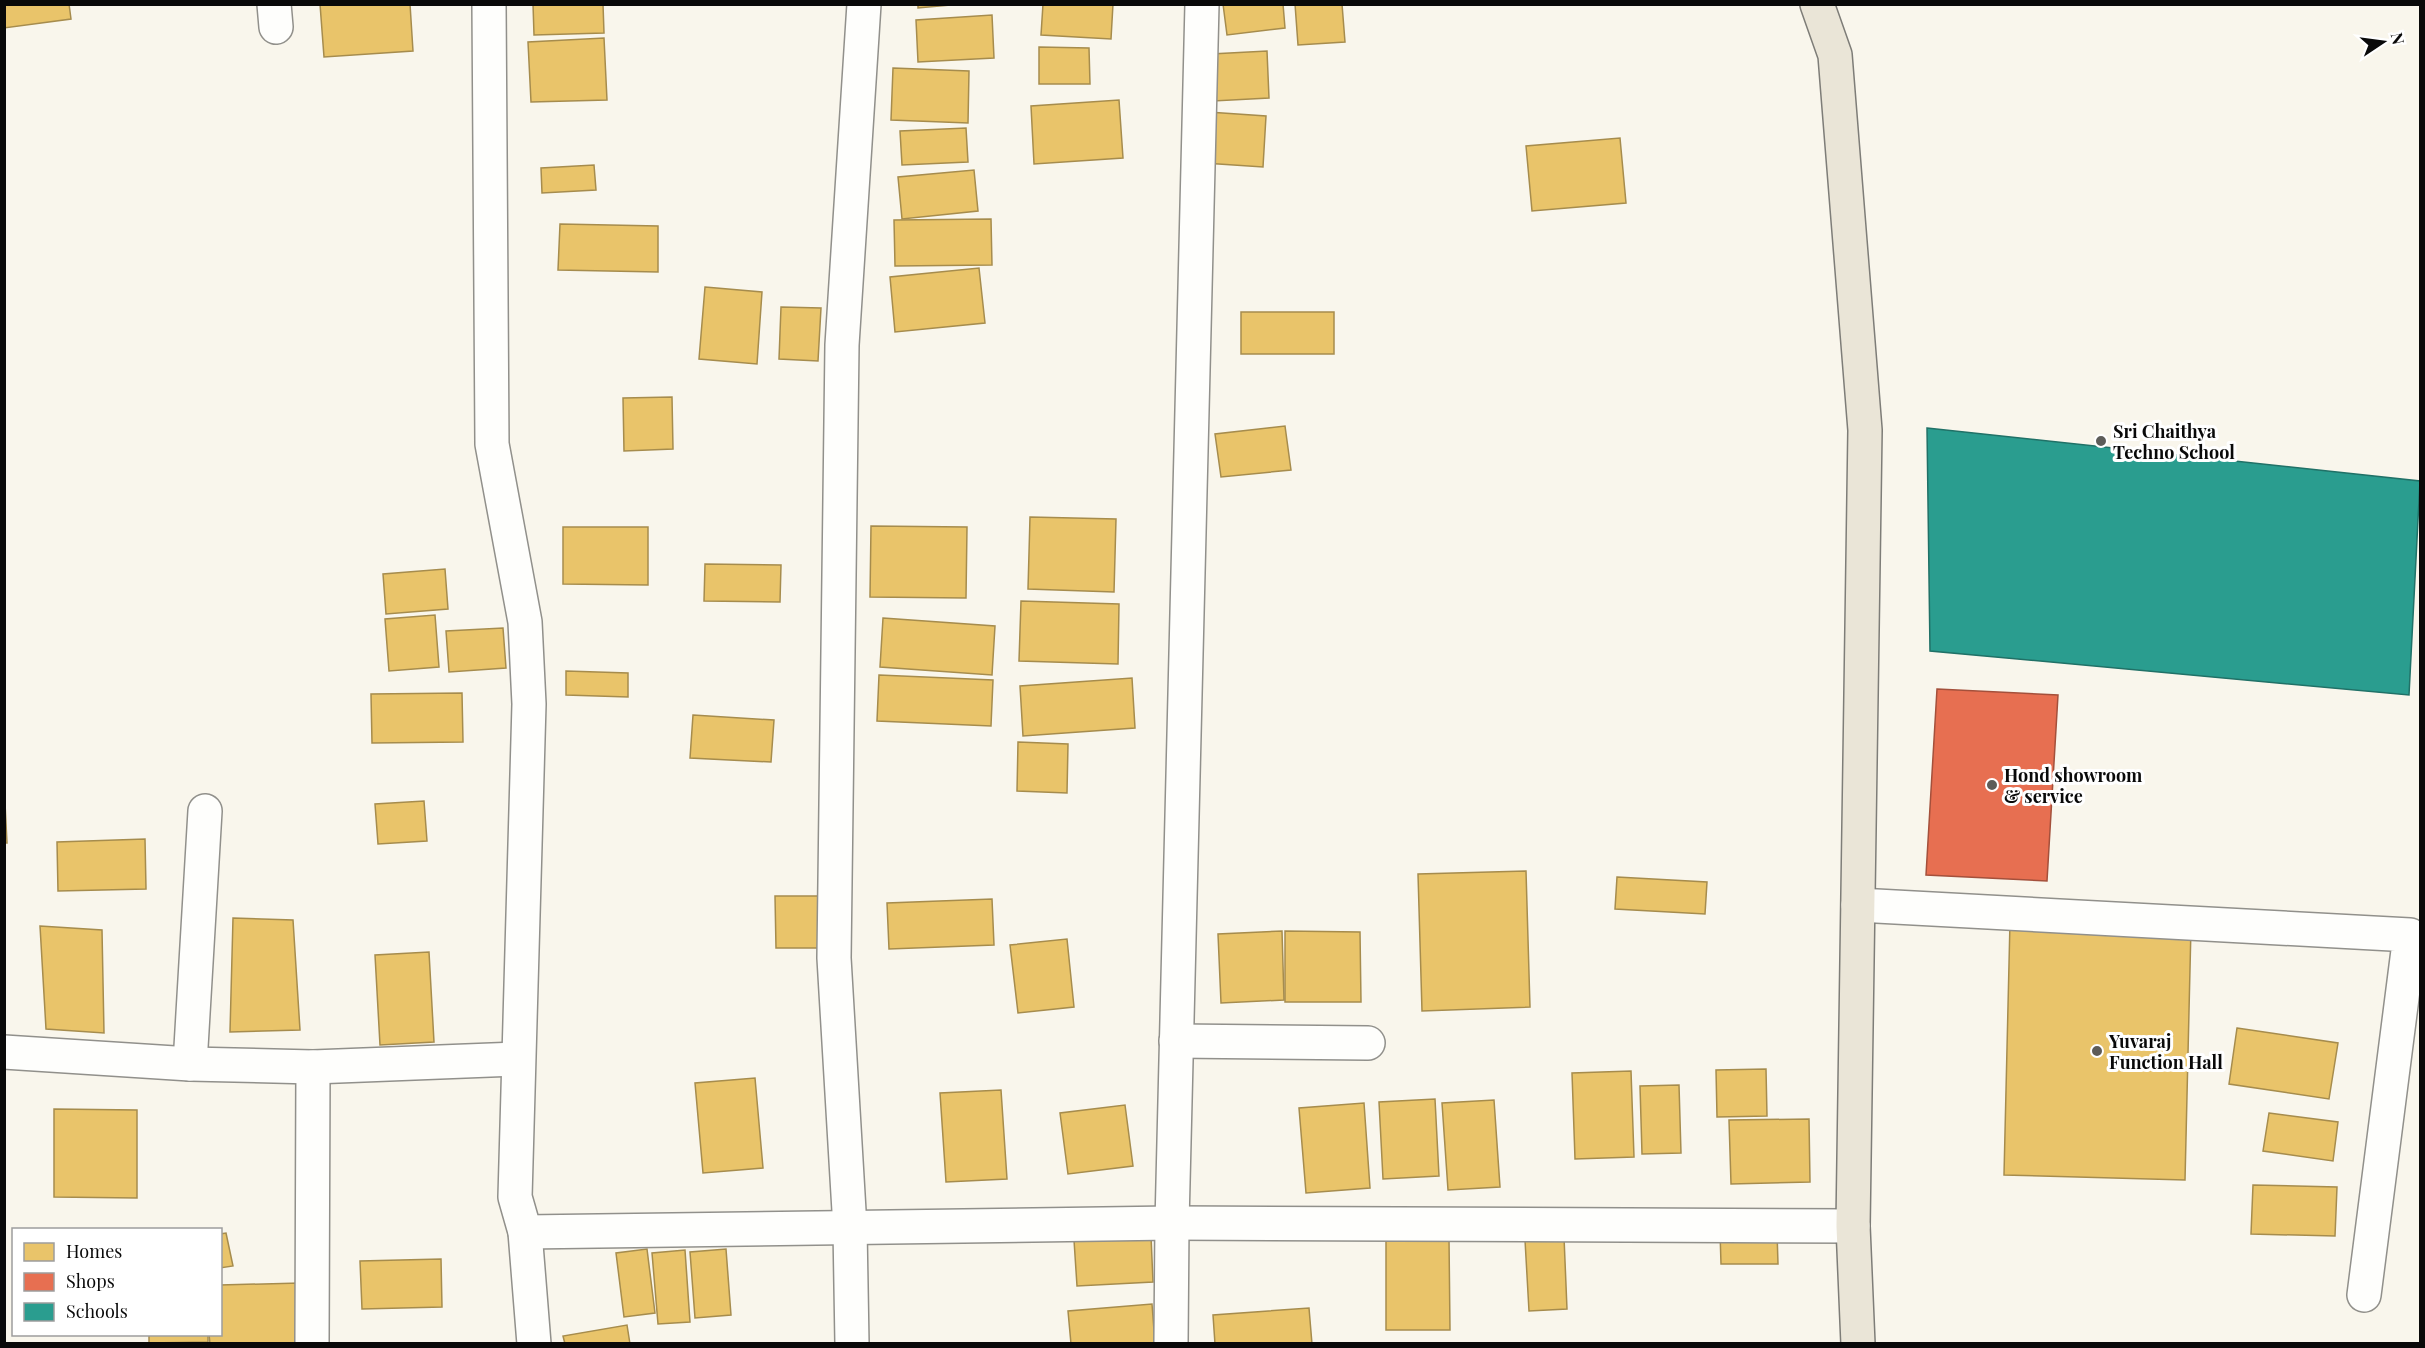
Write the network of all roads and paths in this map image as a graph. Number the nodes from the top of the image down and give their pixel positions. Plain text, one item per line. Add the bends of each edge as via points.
1 (489, 4) edge
2 (864, 4) edge
3 (1202, 4) edge
4 (1817, 4) edge
5 (205, 811) dead end
6 (1858, 905) junction
7 (1176, 1041) junction
8 (1368, 1043) dead end
9 (4, 1052) edge
10 (518, 1059) junction
11 (190, 1064) junction
12 (313, 1067) junction
13 (1172, 1223) junction
14 (1853, 1226) junction
15 (850, 1228) junction
16 (525, 1232) junction
17 (2364, 1295) dead end
18 (312, 1344) edge
19 (534, 1344) edge
20 (852, 1344) edge
21 (1171, 1344) edge
22 (1858, 1344) edge

1 - 10 street via 492,444 525,622 529,704
2 - 15 street via 842,345 834,958
3 - 7 street
4 - 6 main road via 1835,55 1865,430
5 - 11 street
6 - 14 main road
6 - 17 street via 2410,935
7 - 8 street
7 - 13 street
9 - 11 street
10 - 12 street
10 - 16 street via 515,1197
11 - 12 street
12 - 18 street
13 - 14 street
13 - 15 street
13 - 21 street
14 - 22 main road
15 - 16 street
15 - 20 street
16 - 19 street

